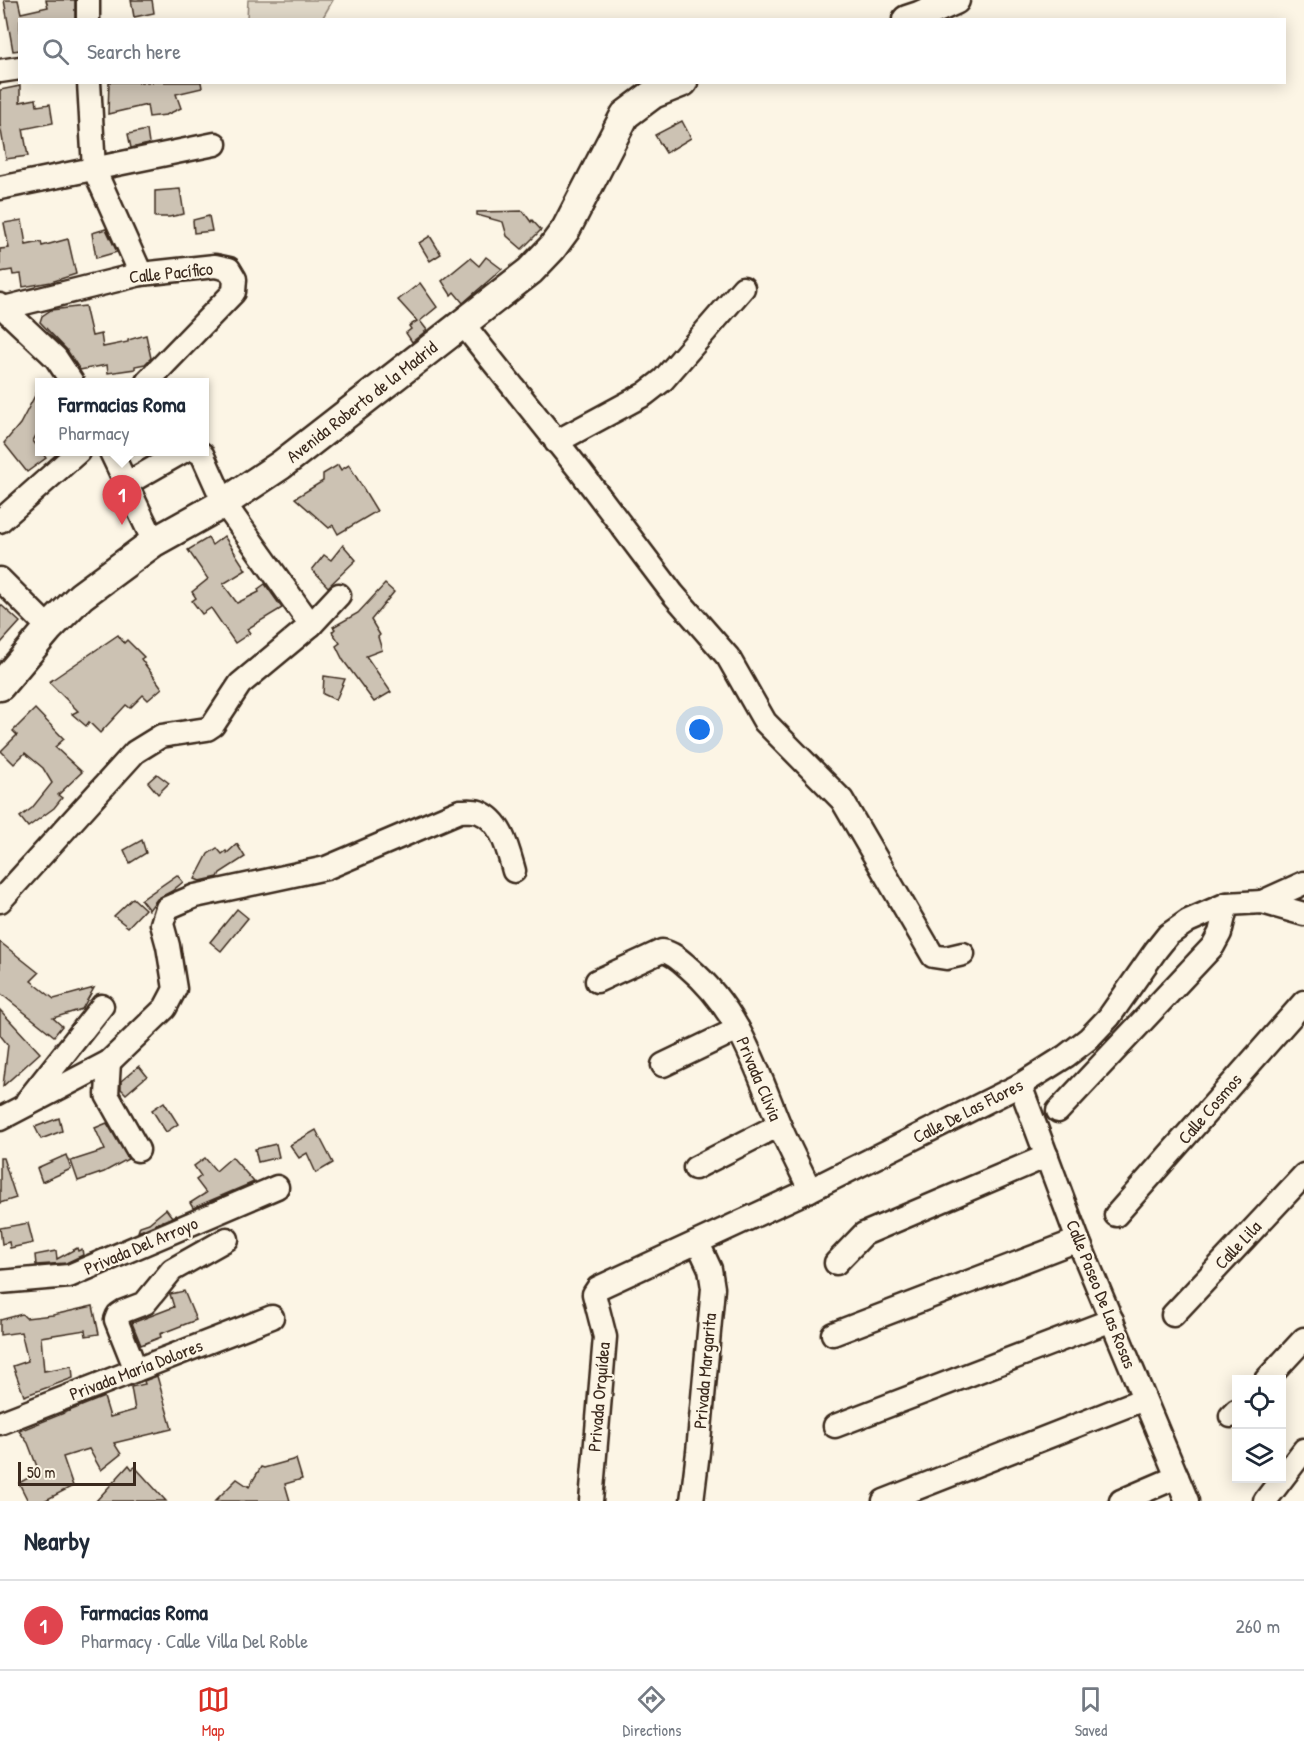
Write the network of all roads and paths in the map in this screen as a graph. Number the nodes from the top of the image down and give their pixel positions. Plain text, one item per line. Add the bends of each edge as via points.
1 (88, 0) edge
2 (955, 0) edge
3 (88, 18) edge
4 (913, 18) edge
5 (18, 68) edge
6 (0, 71) edge
7 (89, 84) edge
8 (678, 84) edge
9 (215, 144) dead end
10 (94, 169) junction
11 (0, 188) edge
12 (141, 274) junction
13 (743, 288) dead end
14 (2, 306) edge
15 (463, 324) junction
16 (69, 378) edge
17 (151, 378) edge
18 (556, 441) junction
19 (73, 456) edge
20 (113, 456) edge
21 (175, 456) edge
22 (203, 456) edge
23 (126, 484) junction
24 (224, 503) junction
25 (0, 521) edge
26 (154, 543) junction
27 (0, 579) edge
28 (339, 595) dead end
29 (311, 625) junction
30 (49, 628) junction
31 (0, 686) edge
32 (514, 871) dead end
33 (1304, 883) edge
34 (0, 902) edge
35 (1262, 902) junction
36 (1227, 904) junction
37 (1304, 914) edge
38 (963, 954) dead end
39 (597, 981) dead end
40 (1304, 1002) edge
41 (102, 1006) dead end
42 (738, 1029) junction
43 (109, 1062) junction
44 (663, 1065) dead end
45 (1020, 1086) junction
46 (22, 1108) junction
47 (1058, 1111) dead end
48 (0, 1119) edge
49 (779, 1125) junction
50 (138, 1150) dead end
51 (1047, 1156) junction
52 (694, 1168) dead end
53 (1304, 1175) edge
54 (277, 1187) dead end
55 (810, 1190) junction
56 (1116, 1215) dead end
57 (227, 1239) dead end
58 (1078, 1240) junction
59 (698, 1243) junction
60 (836, 1263) dead end
61 (0, 1282) edge
62 (594, 1294) joint
63 (1173, 1315) dead end
64 (272, 1317) dead end
65 (1112, 1320) junction
66 (833, 1334) dead end
67 (1304, 1339) edge
68 (136, 1370) junction
69 (1271, 1375) edge
70 (1144, 1400) junction
71 (0, 1423) edge
72 (835, 1426) dead end
73 (1304, 1450) edge
74 (1177, 1477) junction
75 (591, 1501) edge
76 (692, 1501) edge
77 (884, 1501) edge
78 (1121, 1501) edge
79 (1187, 1501) edge
80 (1265, 1501) edge

1 - 3 street
2 - 4 main road
5 - 6 street
7 - 10 street
8 - 15 main road, Avenida Roberto de la Madrid via 653,94 625,116 566,229 552,248 530,271
9 - 10 street
10 - 11 street
10 - 12 street
12 - 14 street, Calle Pacífico
12 - 17 street, Calle Pacífico via 215,266 229,269 235,279 234,292
13 - 18 street via 663,380 645,394
14 - 16 street via 56,358
15 - 18 street
15 - 24 main road, Avenida Roberto de la Madrid via 281,465
18 - 38 street via 673,594 728,657 765,722 842,800 933,956
19 - 25 street
20 - 23 street
21 - 23 street
22 - 24 street
23 - 26 street
24 - 26 main road, Avenida Roberto de la Madrid
24 - 29 street
26 - 30 main road, Avenida Roberto de la Madrid via 81,596
27 - 30 street
28 - 29 street
29 - 34 street via 240,684 213,725 161,736 135,752
30 - 31 main road, Avenida Roberto de la Madrid
32 - 43 street via 506,843 492,819 477,812 460,811 326,867 195,896 167,908 162,924 176,988 165,1008
33 - 35 street
35 - 36 street, Calle De Las Flores
35 - 37 street, Calle De Las Flores
36 - 45 street, Calle De Las Flores via 1188,921 1168,935 1109,1017 1088,1039
36 - 47 street via 1213,946
39 - 42 street, Privada Clivia via 662,951 669,952 707,983
40 - 56 street, Calle Cosmos
41 - 46 street
42 - 44 street
42 - 49 street, Privada Clivia
43 - 46 street
43 - 50 street via 106,1095
45 - 51 street, Calle Paseo De Las Rosas
45 - 55 street, Calle De Las Flores
46 - 48 street
49 - 52 street
49 - 55 street, Privada Clivia
51 - 58 street, Calle Paseo De Las Rosas
51 - 60 street via 864,1234
53 - 63 street, Calle Lila
54 - 61 street, Privada Del Arroyo via 69,1276
55 - 59 street, Calle De Las Flores
57 - 68 street via 171,1270 145,1303 118,1315 116,1320
58 - 65 street, Calle Paseo De Las Rosas
58 - 66 street
59 - 62 street, Calle De Las Flores via 598,1288
59 - 76 street, Privada Margarita via 710,1269 713,1288
62 - 75 street, Privada Orquídea via 605,1337
64 - 68 street, Privada María Dolores
65 - 70 street, Calle Paseo De Las Rosas
65 - 72 street
67 - 69 street
68 - 71 street, Privada María Dolores
70 - 74 street, Calle Paseo De Las Rosas
70 - 77 street
73 - 80 street
74 - 78 street
74 - 79 street, Calle Paseo De Las Rosas

